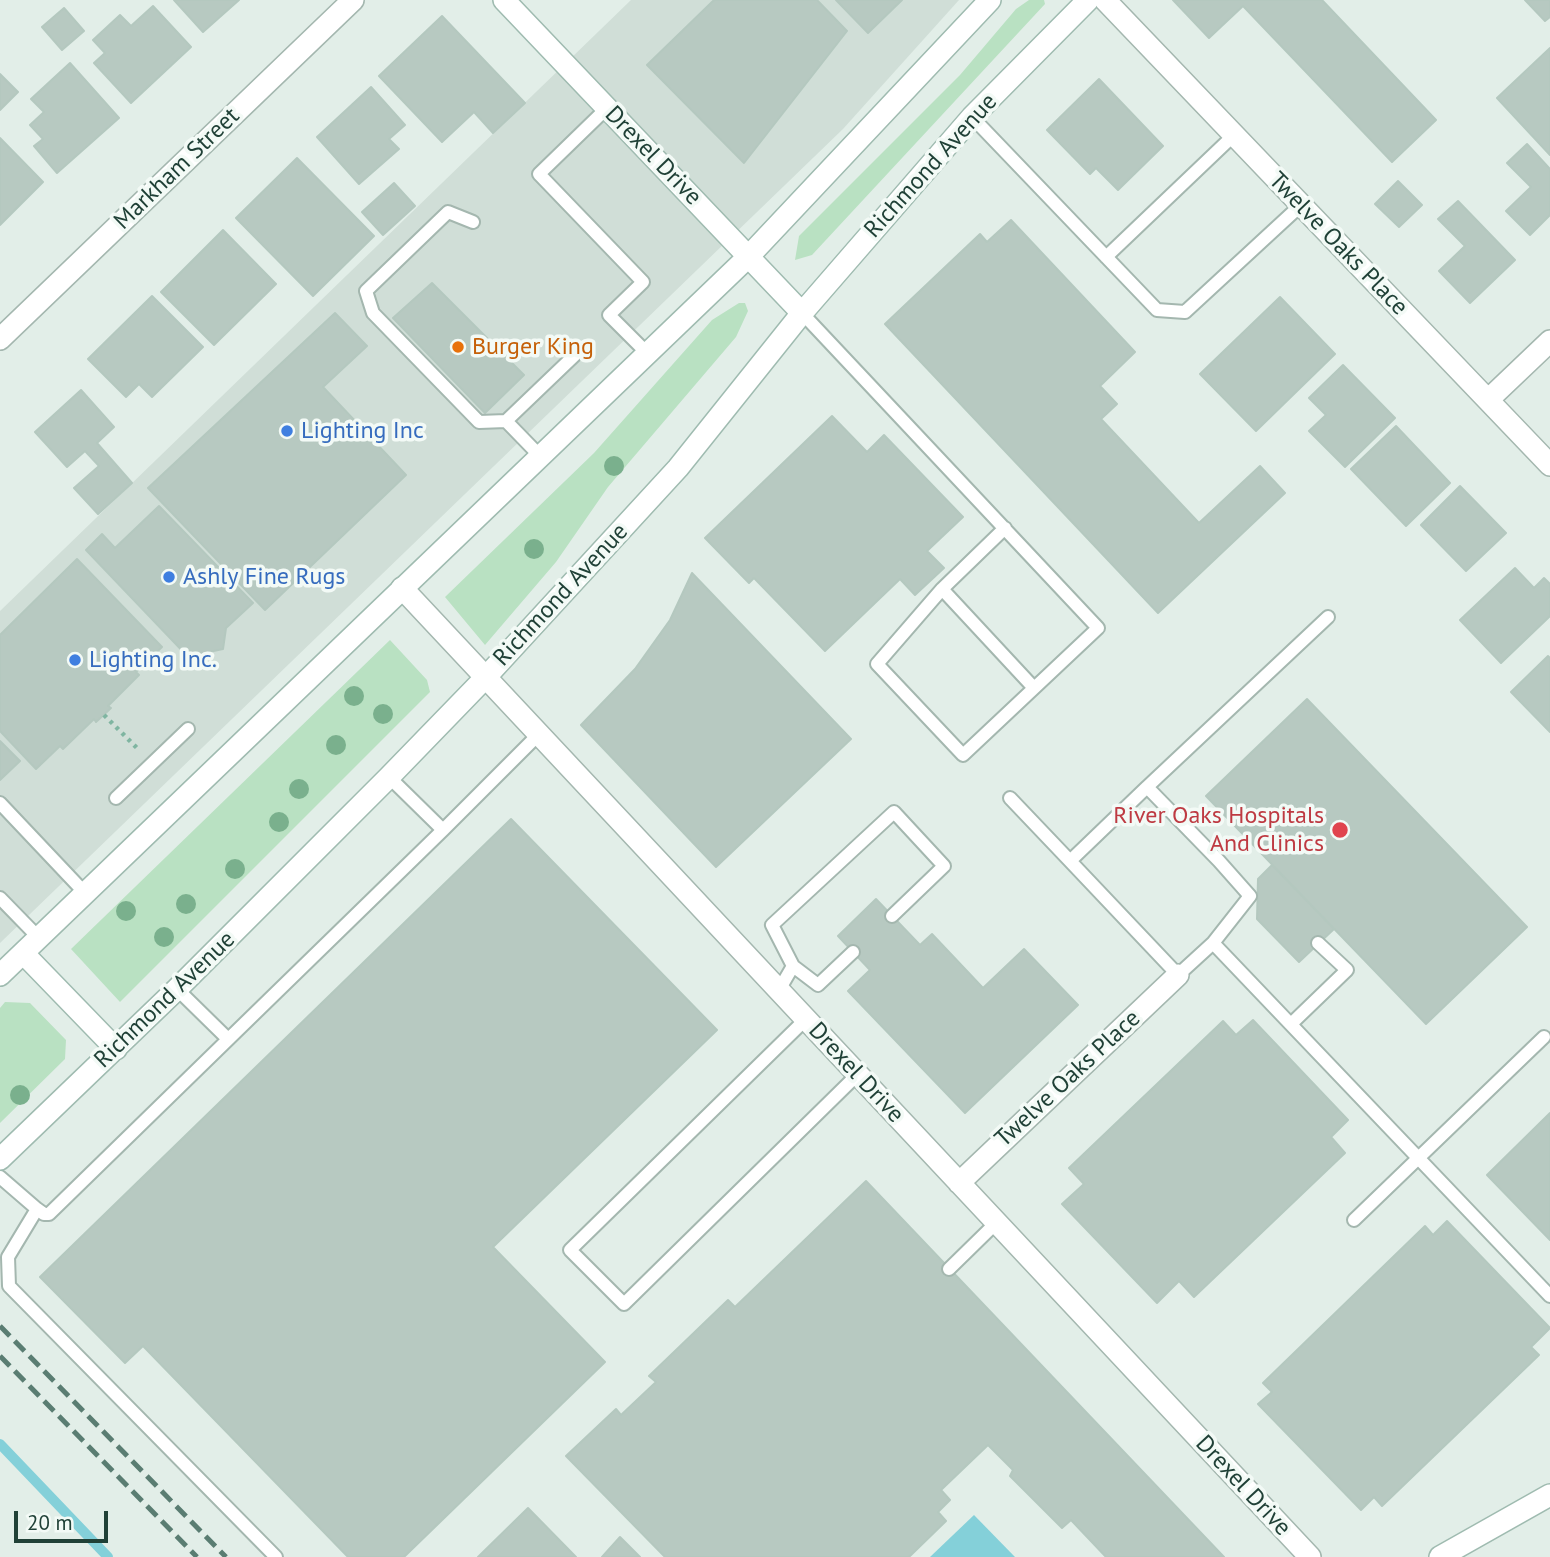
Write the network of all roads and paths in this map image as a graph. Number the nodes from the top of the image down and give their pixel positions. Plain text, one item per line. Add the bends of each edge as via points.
1 (354, 0) edge
2 (504, 0) edge
3 (990, 0) edge
4 (1088, 0) edge
5 (1105, 0) edge
6 (607, 108) junction
7 (972, 117) junction
8 (1234, 135) junction
9 (1301, 205) junction
10 (473, 222) dead end
11 (748, 257) junction
12 (1106, 257) junction
13 (802, 313) junction
14 (0, 339) edge
15 (1550, 341) edge
16 (577, 353) dead end
17 (647, 353) junction
18 (1488, 400) junction
19 (506, 421) junction
20 (540, 456) junction
21 (1550, 465) edge
22 (1005, 528) junction
23 (402, 588) junction
24 (942, 589) junction
25 (1328, 617) dead end
26 (485, 678) junction
27 (1034, 688) junction
28 (188, 729) dead end
29 (539, 734) junction
30 (389, 777) junction
31 (1147, 788) junction
32 (116, 798) dead end
33 (1010, 798) dead end
34 (0, 803) edge
35 (443, 830) junction
36 (1070, 861) junction
37 (85, 893) junction
38 (0, 898) edge
39 (891, 915) dead end
40 (39, 938) junction
41 (1213, 943) junction
42 (1318, 943) dead end
43 (853, 952) dead end
44 (23, 953) junction
45 (793, 966) junction
46 (0, 975) edge
47 (1178, 975) junction
48 (177, 989) junction
49 (779, 990) junction
50 (806, 1019) junction
51 (1291, 1024) junction
52 (1544, 1037) dead end
53 (228, 1039) junction
54 (116, 1049) junction
55 (858, 1075) junction
56 (1419, 1158) junction
57 (0, 1159) edge
58 (0, 1177) edge
59 (959, 1183) junction
60 (37, 1209) junction
61 (1354, 1220) dead end
62 (996, 1223) junction
63 (949, 1269) dead end
64 (1550, 1296) edge
65 (1550, 1495) edge
66 (276, 1557) edge
67 (1310, 1557) edge
68 (1440, 1557) edge

1 - 14 street, Markham Street
2 - 6 street, Drexel Drive
3 - 11 street
4 - 7 street, Richmond Avenue
5 - 8 street, Twelve Oaks Place
6 - 11 street, Drexel Drive
6 - 17 lane via 539,174 643,282 609,315
7 - 12 lane
7 - 13 street, Richmond Avenue
8 - 9 street, Twelve Oaks Place
8 - 12 lane
9 - 12 lane via 1185,313 1157,310
9 - 18 street, Twelve Oaks Place
10 - 19 lane via 448,212 366,291 373,313 479,422
11 - 13 street, Drexel Drive
11 - 17 street
13 - 22 lane
13 - 26 street, Richmond Avenue via 678,468
15 - 18 street
16 - 19 lane
17 - 20 street
18 - 21 street, Twelve Oaks Place
19 - 20 lane
20 - 23 street
22 - 24 lane
22 - 27 lane via 1098,628
23 - 26 street, Drexel Drive
23 - 37 street
24 - 27 lane
24 - 27 lane via 877,664 962,755
25 - 31 lane
26 - 29 street, Drexel Drive
26 - 30 street, Richmond Avenue
28 - 32 lane
29 - 35 lane
29 - 49 street, Drexel Drive
30 - 35 lane
30 - 48 street, Richmond Avenue
31 - 36 lane
31 - 41 lane via 1254,896
33 - 36 lane
34 - 37 lane
35 - 53 lane
36 - 47 lane
37 - 40 street
38 - 40 lane
39 - 45 lane via 944,866 894,812 772,925
40 - 44 street
41 - 47 lane
41 - 51 lane
42 - 51 lane via 1347,970
43 - 45 lane via 818,985
44 - 46 street
44 - 54 street
45 - 49 lane
47 - 59 street, Twelve Oaks Place
48 - 53 lane
48 - 54 street, Richmond Avenue
49 - 50 street, Drexel Drive
50 - 55 street, Drexel Drive
50 - 55 lane via 570,1250 624,1304
51 - 56 lane
52 - 56 lane
53 - 60 lane via 49,1214
54 - 57 street, Richmond Avenue
55 - 59 street, Drexel Drive
56 - 61 lane
56 - 64 lane
58 - 60 lane
59 - 62 street, Drexel Drive
60 - 66 lane via 8,1257 9,1286
62 - 63 lane
62 - 67 street, Drexel Drive
65 - 68 street

